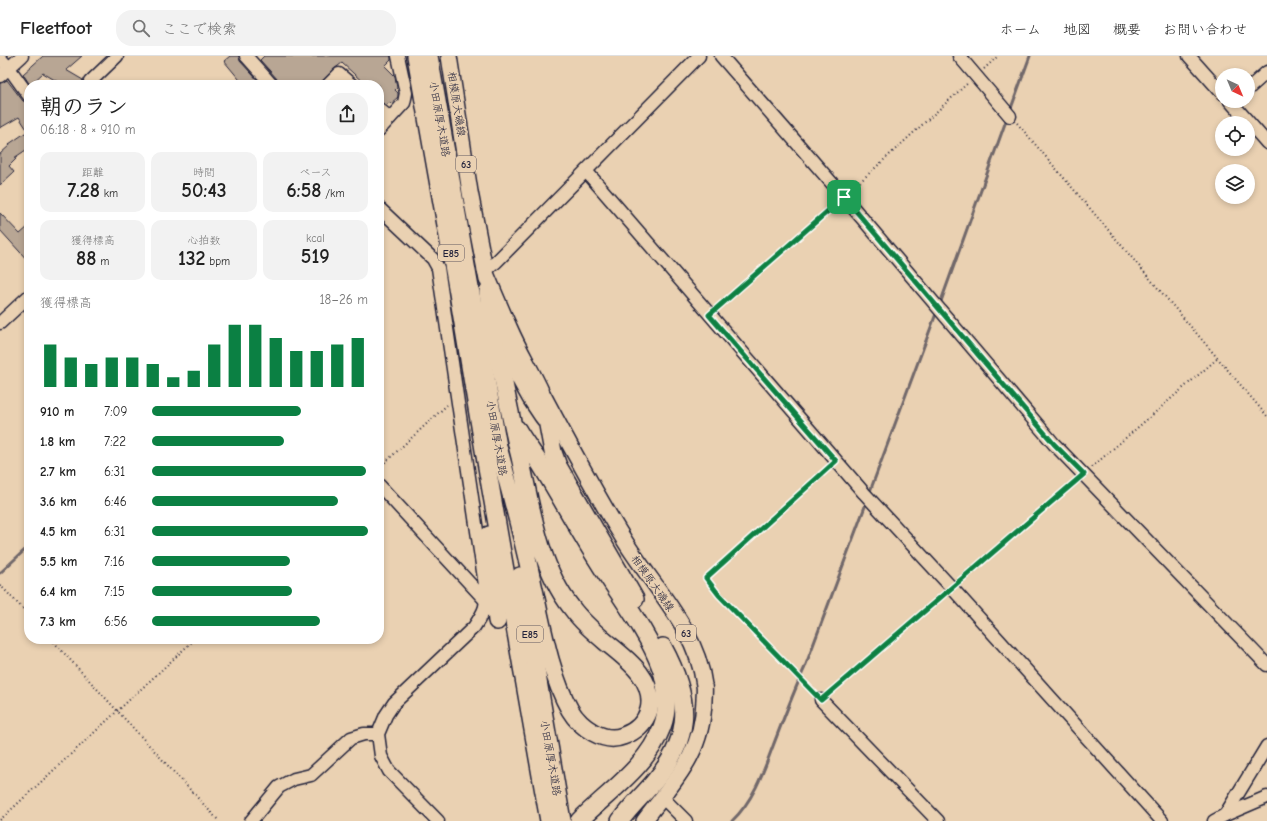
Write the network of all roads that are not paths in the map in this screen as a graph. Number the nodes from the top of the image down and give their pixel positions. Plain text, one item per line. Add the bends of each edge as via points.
1 (22, 56) edge
2 (117, 56) edge
3 (246, 56) edge
4 (398, 56) edge
5 (416, 56) edge
6 (428, 56) edge
7 (449, 56) edge
8 (699, 56) edge
9 (721, 56) edge
10 (959, 56) edge
11 (1189, 56) edge
12 (0, 58) edge
13 (4, 72) edge
14 (1267, 72) edge
15 (92, 80) edge
16 (268, 80) edge
17 (333, 80) edge
18 (346, 80) edge
19 (1255, 83) edge
20 (1215, 84) edge
21 (24, 91) edge
22 (1237, 108) edge
23 (384, 113) edge
24 (1008, 113) road end
25 (390, 118) junction
26 (384, 125) edge
27 (1267, 143) edge
28 (586, 171) junction
29 (384, 213) edge
30 (485, 271) junction
31 (488, 291) junction
32 (24, 301) edge
33 (0, 324) edge
34 (510, 330) junction
35 (508, 406) junction
36 (548, 424) junction
37 (491, 448) junction
38 (576, 457) junction
39 (384, 490) edge
40 (486, 601) junction
41 (497, 621) dead end
42 (1267, 666) edge
43 (821, 700) road end
44 (378, 734) junction
45 (1267, 746) edge
46 (662, 796) junction
47 (1267, 797) edge
48 (1225, 815) junction
49 (251, 821) edge
50 (438, 821) edge
51 (549, 821) edge
52 (562, 821) edge
53 (579, 821) edge
54 (620, 821) edge
55 (644, 821) edge
56 (686, 821) edge
57 (938, 821) edge
58 (1162, 821) edge
59 (1214, 821) edge

1 - 13 street
2 - 15 street
3 - 16 street
4 - 25 street via 406,93 404,103
5 - 37 highway, 小田原厚木道路 / E85 via 457,287
6 - 37 highway, 小田原厚木道路 / E85
7 - 30 main road, 相模原大磯線 / 63
8 - 28 street
9 - 42 street via 1054,444
10 - 24 street
11 - 20 street
12 - 13 street
13 - 21 street
14 - 19 street
17 - 18 street via 339,74
22 - 27 street
23 - 25 street
25 - 26 street
28 - 30 street
28 - 58 street via 836,461
29 - 40 street via 433,259 438,268
30 - 31 main road, 相模原大磯線 / 63
30 - 34 main road, 相模原大磯線 / 63
31 - 35 highway via 493,339
31 - 36 main road, 相模原大磯線 / 63 via 501,334 525,390
32 - 33 street
34 - 36 main road, 63 via 520,359 546,410
34 - 38 main road, 相模原大磯線 / 63
35 - 37 highway via 542,550 550,573 571,608 640,672 647,685 650,699 648,712 642,723 631,733 618,738 594,733 572,713 560,691 517,515
35 - 53 highway via 518,430 650,644 666,685 662,726 650,751 629,776
36 - 38 main road, 相模原大磯線 / 63
36 - 54 highway via 558,466 670,659 682,697 684,722 680,740 670,762
37 - 41 highway via 487,510
37 - 51 highway, 小田原厚木道路 / E85 via 521,663
37 - 52 highway, 小田原厚木道路 / E85
38 - 46 main road, 相模原大磯線 / 63 via 623,539 681,624 692,644 704,685 704,713 693,752
39 - 40 street
40 - 44 street via 484,612 474,627 394,703
43 - 57 street
44 - 49 street via 364,734 351,738 311,775 279,786
44 - 50 street via 381,756 389,771
45 - 48 street
46 - 55 main road, 相模原大磯線 / 63
46 - 56 street
47 - 48 street
48 - 59 street

